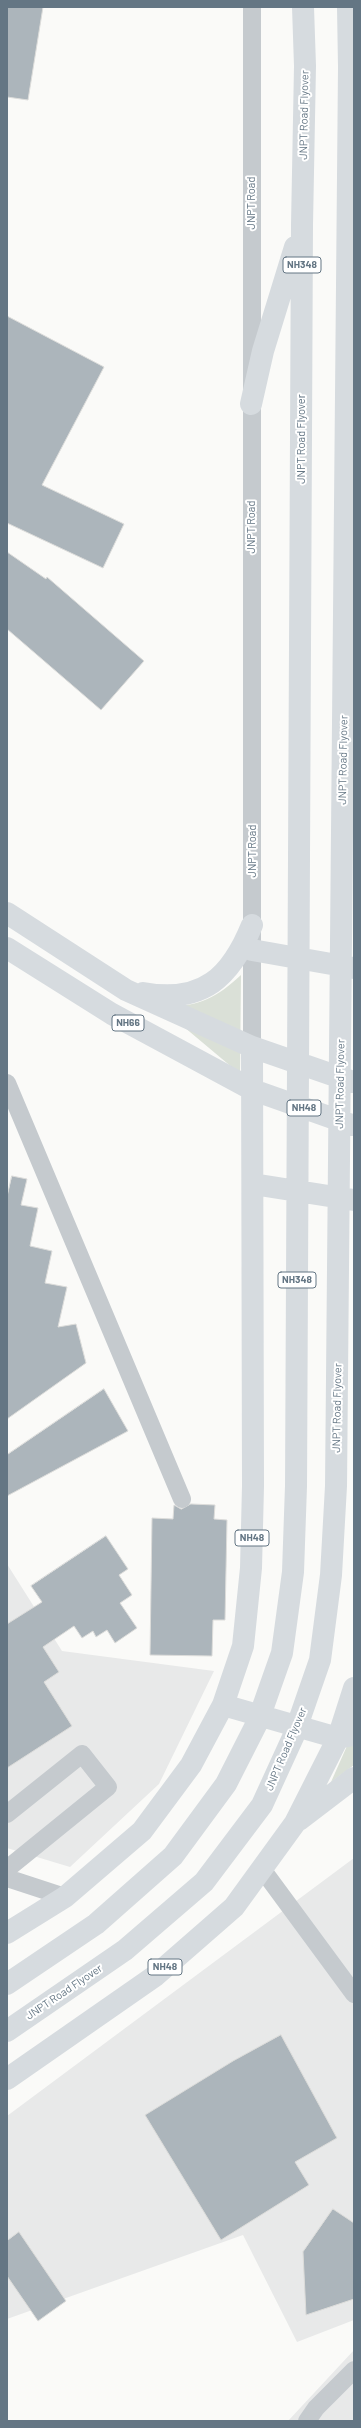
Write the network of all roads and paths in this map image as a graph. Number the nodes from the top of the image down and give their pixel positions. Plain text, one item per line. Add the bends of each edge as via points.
1 (252, 7) edge
2 (303, 7) edge
3 (348, 7) edge
4 (302, 225) junction
5 (251, 404) junction
6 (7, 913) edge
7 (252, 925) junction
8 (7, 948) edge
9 (252, 950) junction
10 (354, 968) edge
11 (126, 990) junction
12 (252, 1047) junction
13 (354, 1082) edge
14 (7, 1083) edge
15 (253, 1090) junction
16 (354, 1126) edge
17 (252, 1184) junction
18 (354, 1200) edge
19 (182, 1499) dead end
20 (354, 1688) edge
21 (223, 1705) junction
22 (346, 1736) edge
23 (354, 1778) edge
24 (7, 1814) edge
25 (295, 1823) junction
26 (7, 1869) edge
27 (262, 1869) junction
28 (7, 1878) edge
29 (65, 1897) junction
30 (7, 1934) edge
31 (7, 1984) edge
32 (354, 1994) edge
33 (7, 2031) edge
34 (7, 2079) edge
35 (354, 2370) edge
36 (307, 2421) edge

1 - 5 street, JNPT Road
2 - 4 highway, JNPT Road Flyover / NH348 via 305,66
3 - 33 highway, JNPT Road Flyover via 336,1486 331,1575 320,1660 294,1735 262,1805 204,1882 125,1950
4 - 5 highway via 263,351
4 - 31 highway, JNPT Road Flyover / NH348 via 296,1486 293,1572 282,1652 258,1721 226,1784 173,1856 96,1924
5 - 7 street, JNPT Road
6 - 11 highway, NH66
7 - 9 street, JNPT Road
7 - 11 highway via 234,963 207,987 178,995 150,995
8 - 15 highway, NH66 via 112,1014
9 - 10 highway
9 - 12 street, JNPT Road
11 - 12 highway, NH66
12 - 13 highway
12 - 15 highway, NH48
14 - 19 street
15 - 16 highway, NH48
15 - 17 highway, NH48
17 - 18 highway
17 - 21 highway, NH48 via 251,1568 242,1646
20 - 22 highway
21 - 22 highway
21 - 29 highway, NH48 via 192,1765 142,1831
22 - 25 highway
23 - 25 highway, NH48
24 - 26 street via 82,1754 108,1787
25 - 27 highway, NH48
27 - 32 street
27 - 34 highway, NH48 via 234,1907 155,1976
28 - 29 street
29 - 30 highway, NH48
35 - 36 street via 316,2408

